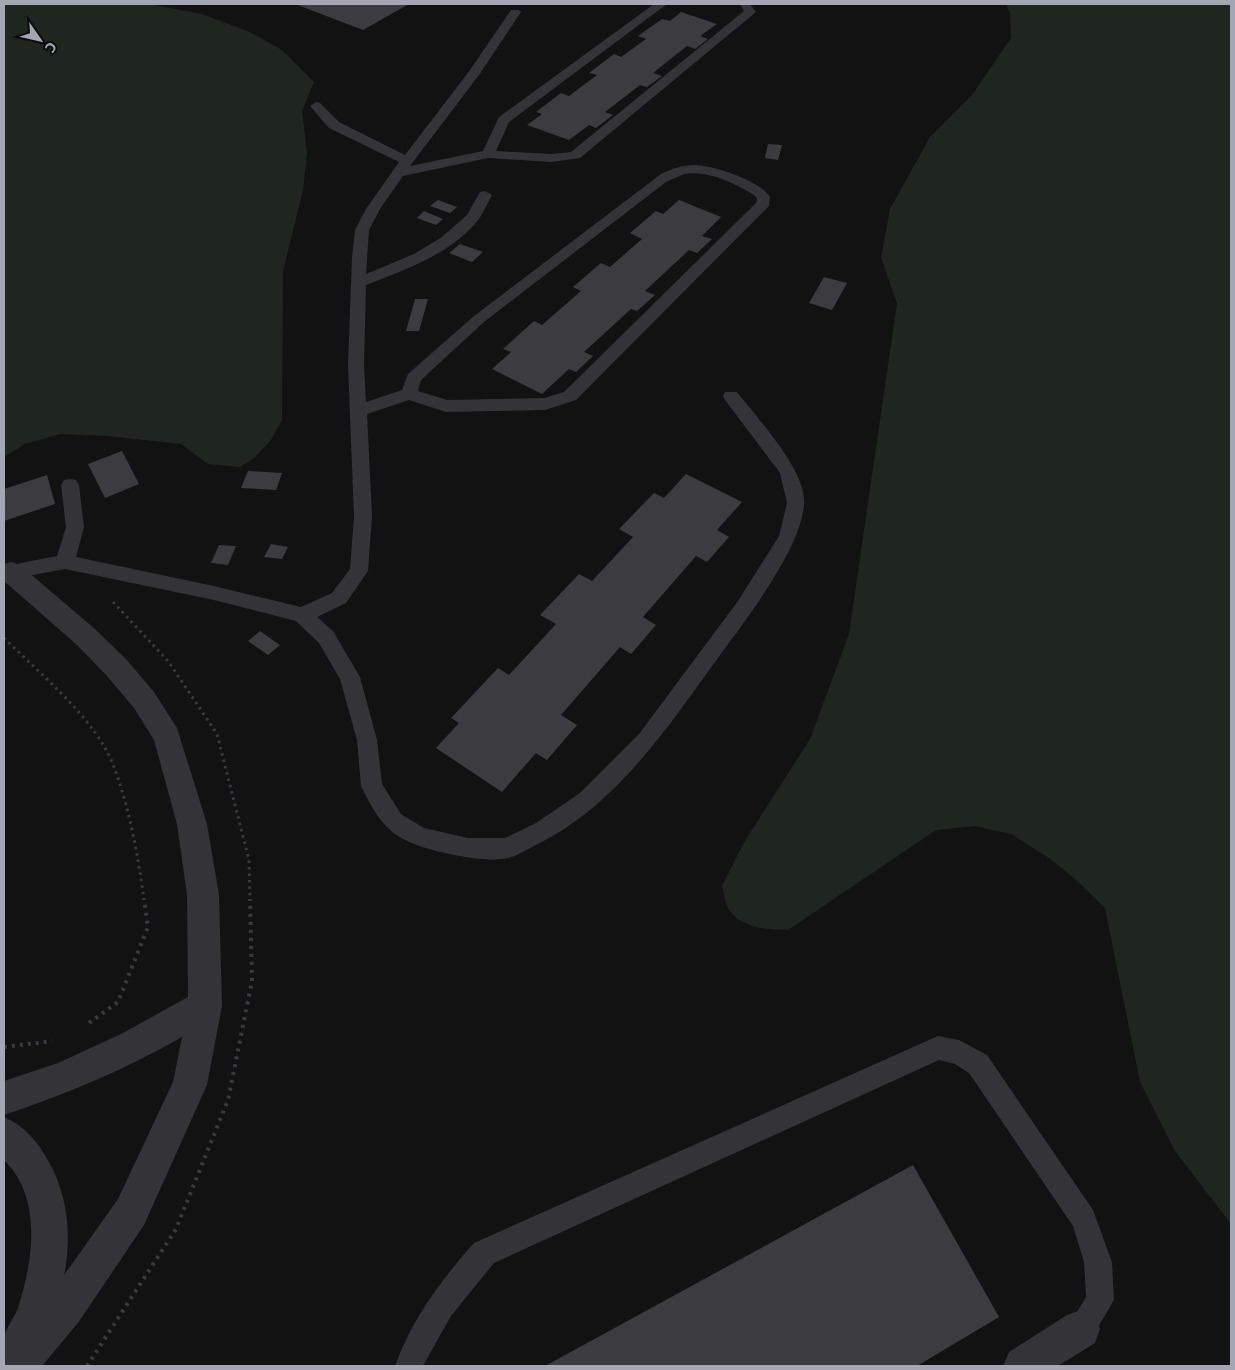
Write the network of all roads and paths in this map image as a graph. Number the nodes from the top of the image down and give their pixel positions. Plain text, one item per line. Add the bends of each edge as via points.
1 (661, 4) edge
2 (745, 4) edge
3 (515, 12) dead end
4 (316, 106) dead end
5 (488, 154) junction
6 (402, 167) junction
7 (485, 195) dead end
8 (359, 282) junction
9 (409, 394) junction
10 (731, 396) dead end
11 (357, 411) junction
12 (70, 485) dead end
13 (65, 562) junction
14 (11, 572) joint
15 (302, 615) junction
16 (4, 638) edge
17 (205, 1006) junction
18 (83, 1028) dead end
19 (59, 1040) dead end
20 (4, 1047) edge
21 (4, 1098) edge
22 (4, 1135) edge
23 (1081, 1330) joint
24 (10, 1366) edge
25 (17, 1366) edge
26 (409, 1366) edge
27 (1023, 1366) edge

1 - 5 lane via 504,120
2 - 5 lane via 750,12 575,156 552,158
3 - 6 lane via 475,72
4 - 6 lane via 334,126
5 - 6 lane
6 - 8 lane via 362,230
7 - 8 lane via 473,217 441,245 403,266
8 - 11 lane
9 - 9 lane via 446,406 545,404 570,396 761,207 764,202 762,196 754,188 698,168 681,169 661,179 479,320 414,378
9 - 11 lane
10 - 15 lane via 788,471 796,503 788,537 745,606 646,740 588,800 544,830 507,848 468,848 418,837 393,821 372,786 367,740 350,677 326,637
11 - 15 lane via 363,516 358,571 339,598
12 - 13 lane via 75,527
13 - 14 lane
13 - 15 lane
14 - 17 street via 116,666 144,700 166,737 192,824 203,895
16 - 18 path via 68,701 93,731 114,766 137,849 148,927 118,1002
17 - 21 street via 133,1046 62,1079
17 - 25 street via 190,1085 130,1212 64,1309
19 - 20 path
22 - 24 street via 14,1142 33,1166 45,1196 49,1225 48,1264 43,1288 32,1323
23 - 26 lane via 1100,1300 1098,1262 1084,1219 978,1064 959,1052 938,1048 484,1253 452,1288 417,1346
23 - 27 street

